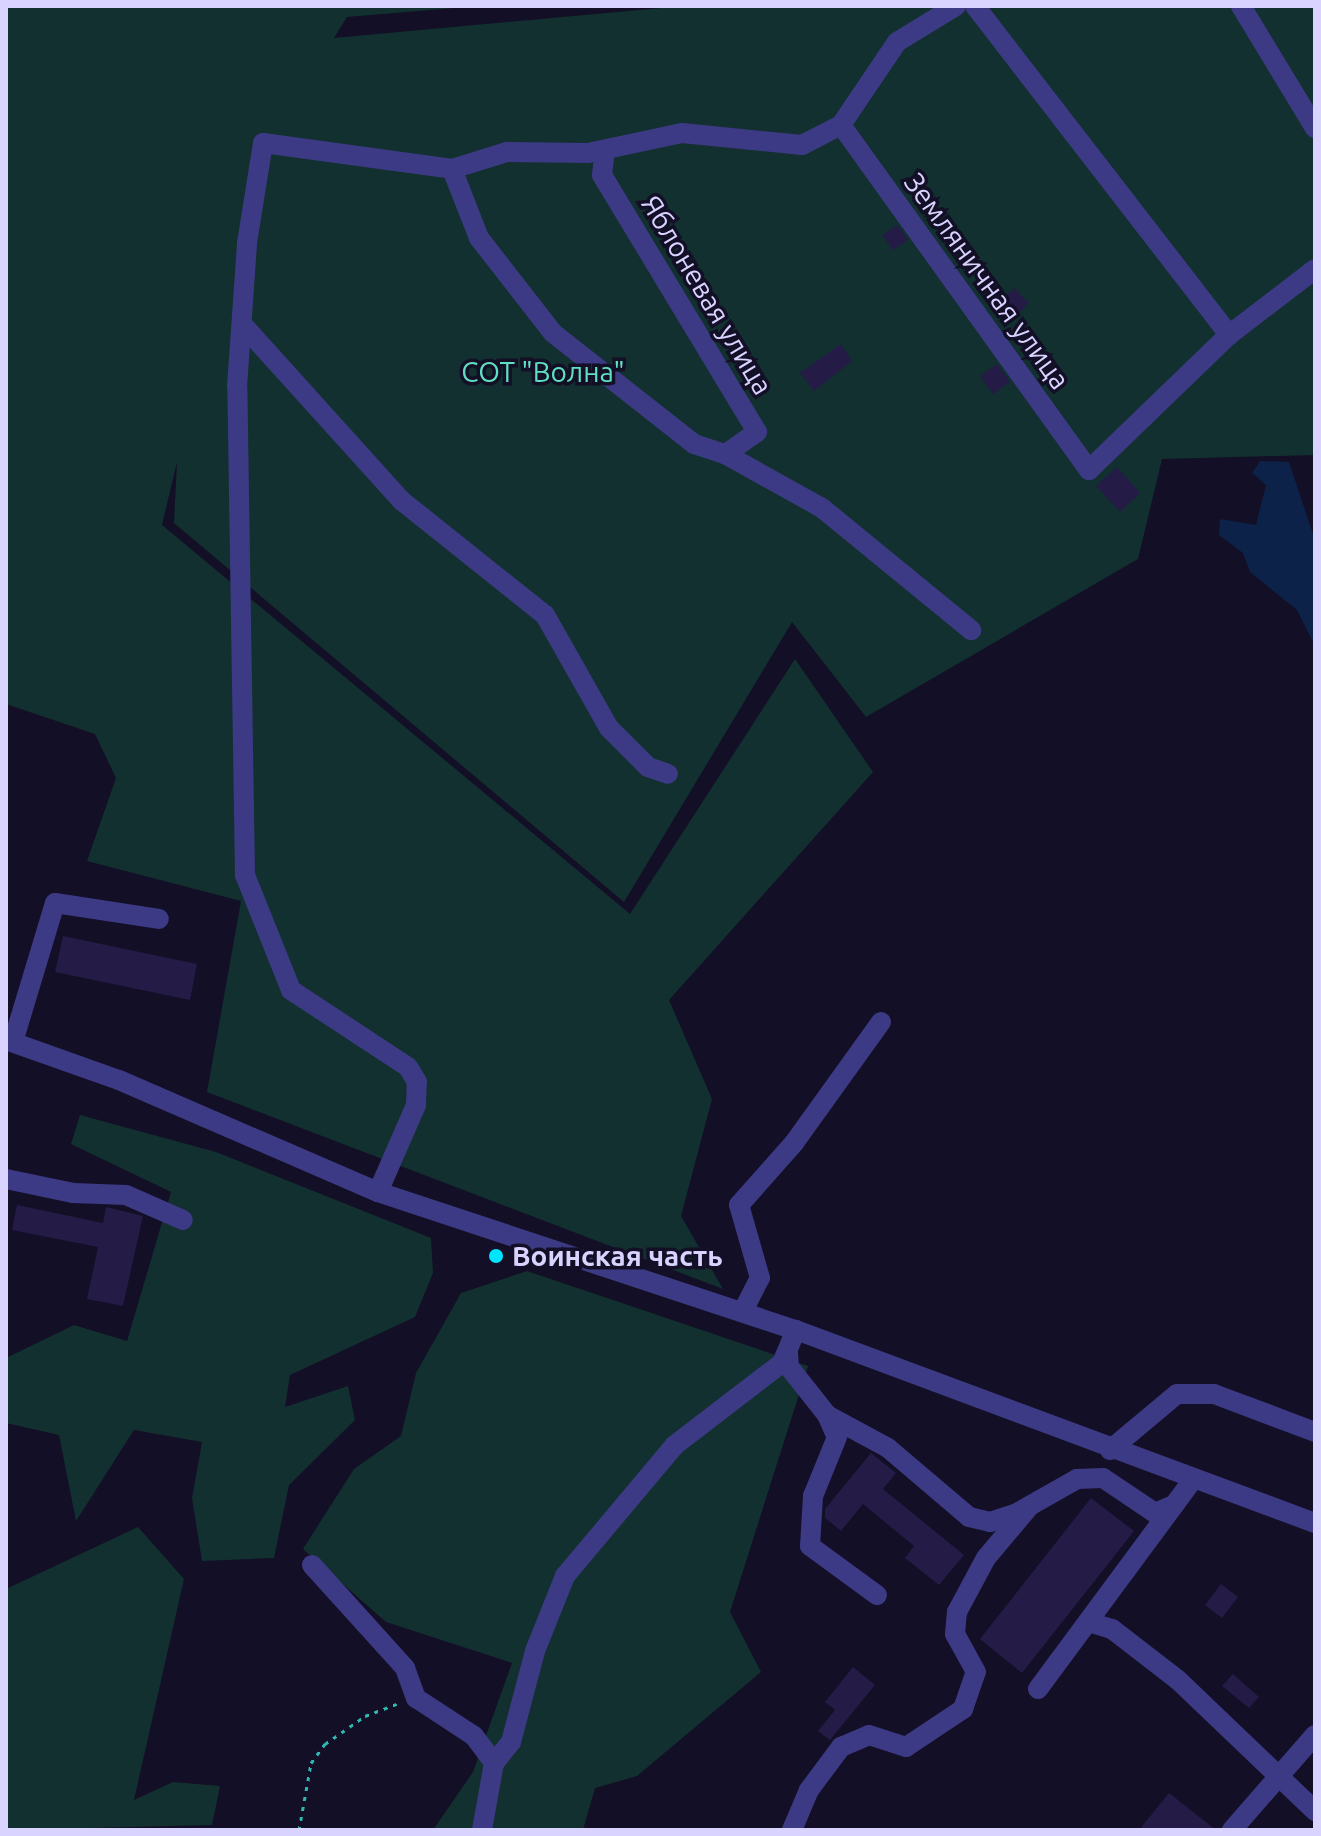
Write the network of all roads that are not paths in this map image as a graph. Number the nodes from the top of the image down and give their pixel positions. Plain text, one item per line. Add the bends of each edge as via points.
1 (956, 6) edge
2 (975, 6) edge
3 (1241, 6) edge
4 (841, 125) junction
5 (1315, 128) edge
6 (605, 150) junction
7 (452, 169) junction
8 (1315, 269) edge
9 (242, 324) junction
10 (1229, 335) junction
11 (725, 454) junction
12 (971, 630) dead end
13 (668, 774) dead end
14 (159, 919) dead end
15 (881, 1022) dead end
16 (9, 1041) edge
17 (6, 1179) edge
18 (378, 1192) junction
19 (183, 1220) dead end
20 (743, 1311) junction
21 (796, 1330) junction
22 (788, 1353) junction
23 (827, 1415) junction
24 (1315, 1432) edge
25 (1110, 1450) junction
26 (1194, 1478) junction
27 (1174, 1505) junction
28 (1029, 1507) junction
29 (1315, 1523) edge
30 (312, 1565) dead end
31 (877, 1595) dead end
32 (1092, 1623) junction
33 (1038, 1689) dead end
34 (1315, 1736) edge
35 (494, 1763) junction
36 (1277, 1774) junction
37 (1315, 1811) edge
38 (482, 1830) edge
39 (792, 1830) edge
40 (1232, 1830) edge

1 - 4 street via 897,42
2 - 10 street
3 - 5 street
4 - 6 street via 802,145 682,133
4 - 10 street, Земляничная улица via 1089,470
6 - 7 street via 507,152
6 - 11 street, Яблоневая улица via 602,175 757,432
7 - 9 street via 263,143
7 - 11 street via 479,238 553,333 694,444
8 - 10 street
9 - 13 street via 402,501 545,615 609,728 648,767
9 - 18 street via 237,387 245,875 291,990 408,1067 417,1082 416,1105
11 - 12 street via 822,508
14 - 16 street via 55,903
15 - 20 street via 794,1143 739,1205 760,1278
16 - 18 street via 119,1080
17 - 19 street via 73,1193 126,1195
18 - 20 street
20 - 21 street
21 - 22 street
21 - 25 street
22 - 23 street via 789,1367
22 - 35 street via 764,1381 675,1445 565,1576 535,1651 511,1742
23 - 28 street via 888,1448 969,1517 990,1522
23 - 31 street via 837,1437 813,1496 810,1546
24 - 25 street via 1216,1386 1177,1394
25 - 26 street
26 - 27 street
26 - 29 street
27 - 28 street via 1155,1513 1103,1478 1077,1479
27 - 32 street
28 - 39 street via 986,1558 957,1612 955,1634 976,1672 963,1709 906,1747 869,1735 841,1747 809,1790
30 - 35 street via 405,1668 416,1698 474,1736
32 - 33 street
32 - 36 street via 1112,1629 1178,1680
34 - 36 street
35 - 38 street
36 - 37 street
36 - 40 street

